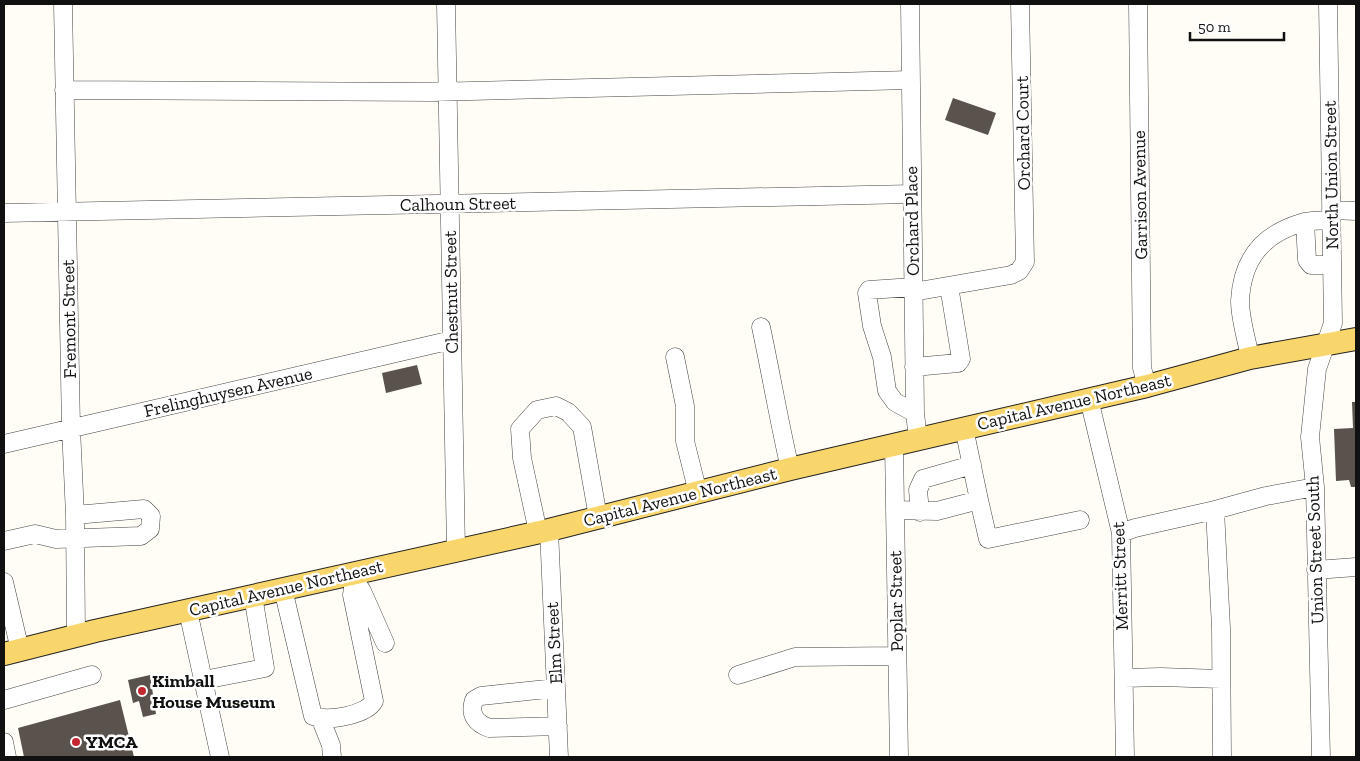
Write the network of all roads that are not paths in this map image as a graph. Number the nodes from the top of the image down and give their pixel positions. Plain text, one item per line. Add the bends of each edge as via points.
1 (63, 4) edge
2 (446, 4) edge
3 (910, 4) edge
4 (1020, 4) edge
5 (1138, 4) edge
6 (1328, 4) edge
7 (911, 80) junction
8 (64, 90) junction
9 (448, 91) junction
10 (912, 194) junction
11 (450, 205) junction
12 (1356, 211) edge
13 (4, 213) edge
14 (67, 213) junction
15 (1332, 215) junction
16 (1305, 222) junction
17 (1332, 265) junction
18 (949, 286) junction
19 (913, 290) junction
20 (761, 327) dead end
21 (1356, 339) edge
22 (452, 340) junction
23 (1326, 344) junction
24 (675, 357) dead end
25 (1250, 358) junction
26 (914, 367) junction
27 (1147, 386) junction
28 (1089, 399) junction
29 (915, 413) junction
30 (71, 428) junction
31 (964, 428) junction
32 (918, 439) junction
33 (4, 444) edge
34 (894, 444) junction
35 (972, 465) junction
36 (790, 469) junction
37 (1315, 487) junction
38 (698, 493) junction
39 (979, 500) junction
40 (895, 510) junction
41 (1216, 510) junction
42 (920, 512) junction
43 (75, 515) junction
44 (598, 518) junction
45 (1080, 520) dead end
46 (543, 531) junction
47 (1121, 533) junction
48 (75, 540) junction
49 (4, 541) edge
50 (456, 550) junction
51 (1356, 567) edge
52 (1316, 570) junction
53 (353, 577) junction
54 (4, 582) edge
55 (283, 589) junction
56 (253, 596) junction
57 (188, 611) junction
58 (76, 635) junction
59 (386, 644) dead end
60 (12, 652) edge
61 (897, 656) junction
62 (92, 675) dead end
63 (738, 675) dead end
64 (1124, 678) junction
65 (1221, 679) junction
66 (204, 680) junction
67 (556, 688) junction
68 (4, 700) edge
69 (321, 720) junction
70 (558, 726) junction
71 (4, 742) edge
72 (7, 757) edge
73 (220, 757) edge
74 (332, 757) edge
75 (559, 757) edge
76 (899, 757) edge
77 (1125, 757) edge
78 (1222, 757) edge
79 (1320, 757) edge

1 - 8 street, Fremont Street
2 - 9 street, Chestnut Street
3 - 7 street, Orchard Place
4 - 18 street, Orchard Court via 1025,262 1019,271 1011,275
5 - 27 street, Garrison Avenue via 1142,368
6 - 15 street, North Union Street
7 - 9 street
7 - 10 street, Orchard Place
8 - 9 street
8 - 14 street, Fremont Street
9 - 11 street, Chestnut Street
10 - 11 street, Calhoun Street
10 - 19 street, Orchard Place
11 - 14 street, Calhoun Street
11 - 22 street, Chestnut Street
12 - 15 street
13 - 14 street, Calhoun Street
14 - 30 street, Fremont Street
15 - 16 street
15 - 17 street, North Union Street
16 - 17 street via 1307,260 1312,265
16 - 25 street via 1278,232 1251,255 1243,273 1240,303
17 - 23 street, North Union Street via 1333,323
18 - 19 street
18 - 26 street via 961,359 958,363
19 - 26 street, Orchard Place
19 - 29 street via 869,290 867,293 887,391 895,402
20 - 36 street via 773,399
21 - 23 main road, Capital Avenue Northeast
22 - 30 street, Frelinghuysen Avenue
22 - 50 street, Chestnut Street
23 - 25 main road, Capital Avenue Northeast
23 - 37 street, Union Street South via 1317,369 1310,437
24 - 38 street via 685,406 685,441
25 - 27 main road, Capital Avenue Northeast
26 - 29 street, Orchard Place
27 - 28 main road, Capital Avenue Northeast
28 - 31 main road, Capital Avenue Northeast
28 - 47 street, Merritt Street
29 - 32 street, Orchard Place
30 - 33 street, Frelinghuysen Avenue
30 - 43 street, Fremont Street
31 - 32 main road, Capital Avenue Northeast
31 - 35 street
32 - 34 main road, Capital Avenue Northeast
34 - 36 main road, Capital Avenue Northeast
34 - 40 street, Poplar Street
35 - 39 street
35 - 42 street via 923,479 918,490
36 - 38 main road, Capital Avenue Northeast
37 - 41 street
37 - 52 street, Union Street South
38 - 44 main road, Capital Avenue Northeast
39 - 42 street
39 - 45 street via 988,539
40 - 42 street
40 - 61 street, Poplar Street
41 - 47 street
41 - 65 street
43 - 48 street, Fremont Street
43 - 48 street via 144,509 151,516 150,529 141,536
44 - 46 main road, Capital Avenue Northeast
44 - 46 street, Elm Street via 582,427 562,407 546,406 537,410 520,429 522,458
46 - 50 main road, Capital Avenue Northeast
46 - 67 street, Elm Street
47 - 64 street, Merritt Street
48 - 49 street via 35,534
48 - 58 street, Fremont Street
50 - 53 main road, Capital Avenue Northeast
51 - 52 street
52 - 79 street, Union Street South
53 - 55 main road, Capital Avenue Northeast
53 - 59 street
53 - 69 street via 352,595 374,701 363,711
54 - 60 street
55 - 56 main road, Capital Avenue Northeast
55 - 69 street via 313,716
56 - 57 main road, Capital Avenue Northeast
56 - 66 street via 265,668
57 - 58 main road, Capital Avenue Northeast
57 - 66 street
58 - 60 main road, Capital Avenue Northeast
61 - 63 street via 795,657
61 - 76 street, Poplar Street
62 - 68 street
64 - 65 street
64 - 77 street, Merritt Street
65 - 78 street
66 - 73 street
67 - 70 street, Elm Street
67 - 70 street via 481,696 474,700 472,707 473,717 479,724 490,728
69 - 74 street
70 - 75 street, Elm Street
71 - 72 street

